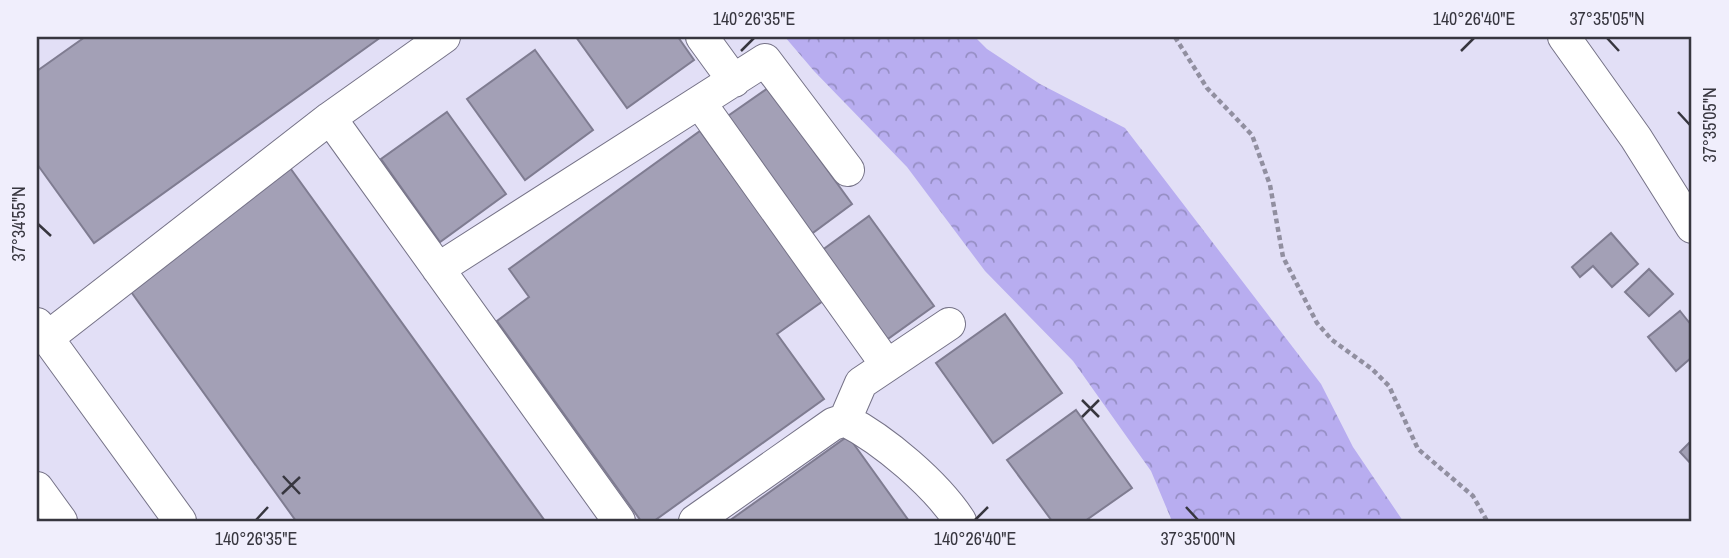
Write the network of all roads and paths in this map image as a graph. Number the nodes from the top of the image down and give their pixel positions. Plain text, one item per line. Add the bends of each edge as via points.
1 (444, 37) edge
2 (702, 37) edge
3 (1175, 37) edge
4 (1564, 37) edge
5 (734, 82) junction
6 (700, 103) junction
7 (330, 118) junction
8 (848, 170) dead end
9 (1692, 227) edge
10 (438, 269) junction
11 (948, 324) dead end
12 (42, 331) edge
13 (886, 364) junction
14 (845, 419) junction
15 (37, 488) edge
16 (61, 521) edge
17 (180, 521) edge
18 (619, 521) edge
19 (695, 521) edge
20 (960, 521) edge
21 (1488, 521) edge

1 - 7 street
2 - 5 street
3 - 21 path via 1207,88 1252,135 1270,185 1283,257 1317,323 1389,386 1418,449 1473,496
4 - 9 street
5 - 6 street
5 - 8 street via 765,60
6 - 10 street
6 - 13 street
7 - 10 street
7 - 12 street
10 - 18 street
11 - 13 street
12 - 17 street
13 - 14 street via 861,383
14 - 19 street
14 - 20 street via 869,432 948,503
15 - 16 street

